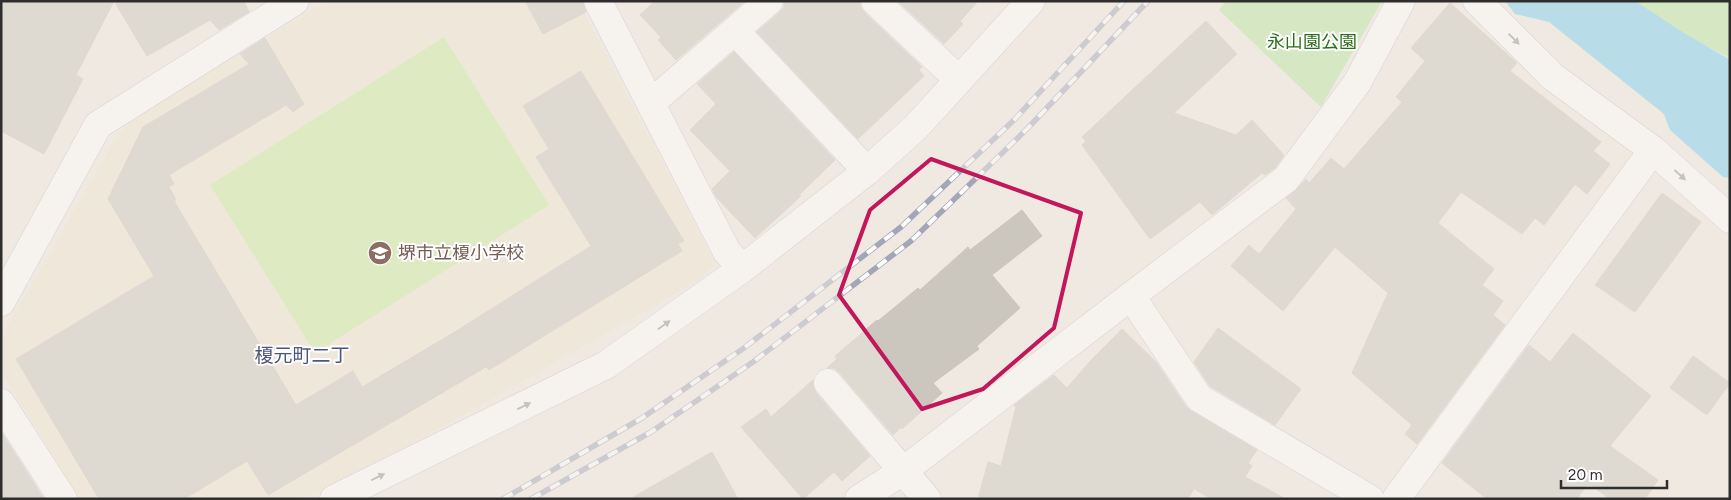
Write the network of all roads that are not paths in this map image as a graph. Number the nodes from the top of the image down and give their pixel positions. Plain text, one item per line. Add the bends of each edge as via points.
1 (295, 1) edge
2 (598, 1) edge
3 (769, 1) edge
4 (875, 1) edge
5 (1031, 1) edge
6 (1402, 1) edge
7 (1479, 3) edge
8 (735, 31) junction
9 (959, 80) junction
10 (651, 103) junction
11 (1652, 150) junction
12 (867, 171) junction
13 (1730, 219) edge
14 (743, 268) junction
15 (1131, 296) junction
16 (1, 302) edge
17 (828, 383) dead end
18 (1, 403) edge
19 (902, 471) junction
20 (63, 499) edge
21 (334, 499) edge
22 (859, 499) edge
23 (927, 499) edge
24 (1370, 499) edge
25 (1396, 499) edge

1 - 16 street via 98,125
2 - 10 street
3 - 8 street
4 - 9 street
5 - 9 street
6 - 15 street via 1357,83 1286,179
7 -> 11 street via 1553,77
8 - 10 street
8 - 12 street
9 - 12 street via 916,127
10 - 14 street via 727,252
11 -> 13 street
11 - 25 street
12 - 14 street
21 -> 14 street via 606,366
15 - 19 street
15 - 24 street via 1199,398
17 - 19 street
18 - 20 street
19 - 22 street
19 - 23 street

